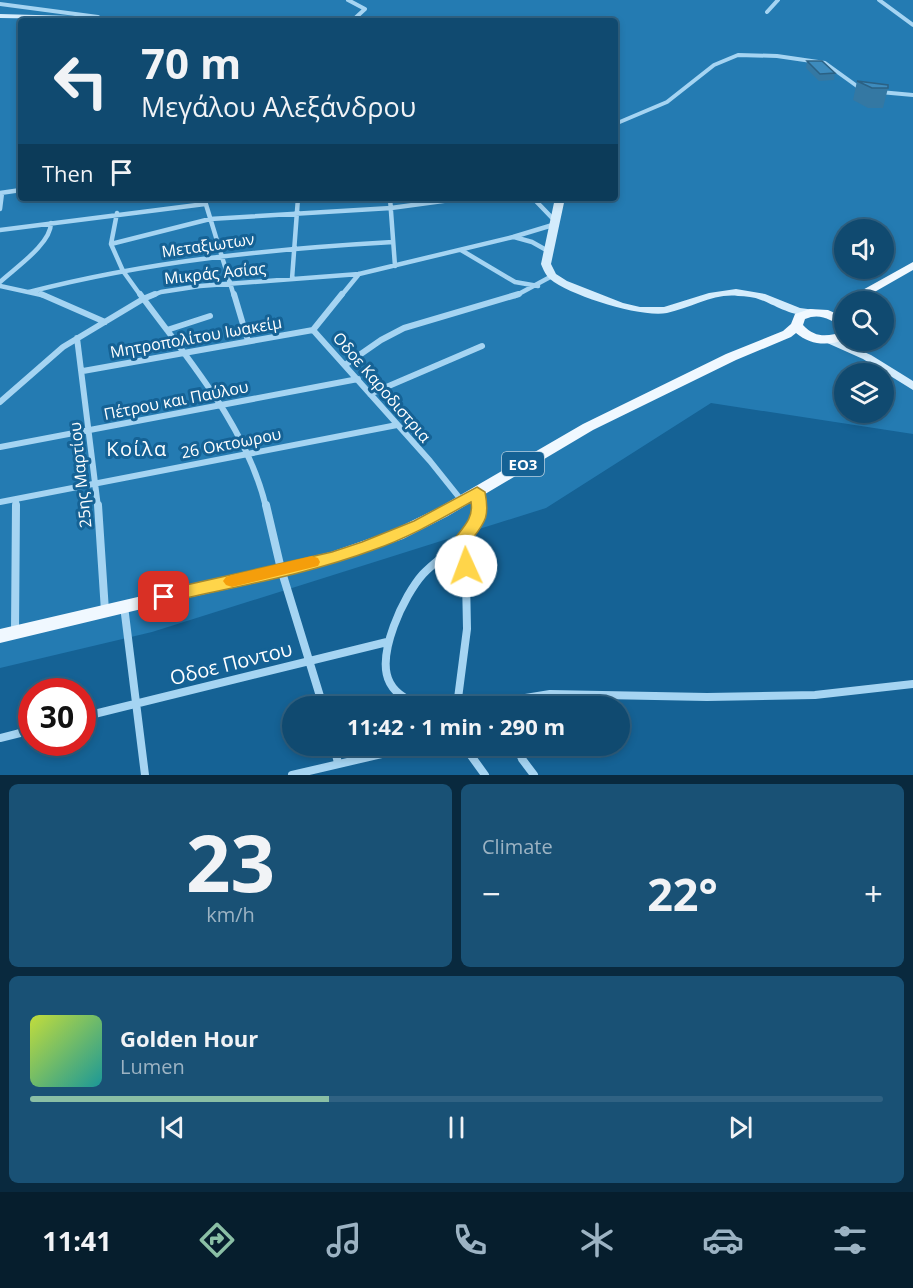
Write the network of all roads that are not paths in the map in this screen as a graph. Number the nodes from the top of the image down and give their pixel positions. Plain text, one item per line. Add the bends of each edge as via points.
1 (348, 0) edge
2 (778, 0) edge
3 (879, 0) edge
4 (0, 4) edge
5 (767, 12) dead end
6 (0, 16) edge
7 (98, 18) joint
8 (355, 18) edge
9 (913, 25) edge
10 (913, 95) edge
11 (618, 123) edge
12 (18, 190) edge
13 (1, 193) edge
14 (204, 201) edge
15 (298, 201) edge
16 (390, 201) edge
17 (443, 201) edge
18 (536, 201) edge
19 (560, 201) edge
20 (391, 208) junction
21 (0, 209) edge
22 (117, 213) junction
23 (297, 213) junction
24 (210, 219) junction
25 (51, 223) junction
26 (556, 223) junction
27 (0, 230) edge
28 (513, 237) junction
29 (393, 242) junction
30 (111, 244) junction
31 (293, 247) junction
32 (461, 250) junction
33 (548, 250) junction
34 (222, 255) junction
35 (913, 265) edge
36 (395, 266) junction
37 (123, 271) junction
38 (913, 271) edge
39 (359, 274) junction
40 (552, 276) junction
41 (292, 279) junction
42 (0, 284) edge
43 (231, 284) junction
44 (538, 286) junction
45 (866, 291) edge
46 (878, 291) edge
47 (29, 292) junction
48 (143, 299) junction
49 (784, 306) junction
50 (834, 309) edge
51 (817, 312) junction
52 (210, 316) dead end
53 (834, 316) edge
54 (105, 322) junction
55 (797, 322) junction
56 (167, 330) junction
57 (313, 330) junction
58 (77, 338) junction
59 (815, 338) junction
60 (834, 339) edge
61 (829, 340) junction
62 (248, 341) junction
63 (482, 346) dead end
64 (861, 351) edge
65 (183, 352) junction
66 (867, 357) junction
67 (345, 365) junction
68 (712, 367) junction
69 (83, 371) junction
70 (358, 379) junction
71 (912, 385) edge
72 (370, 394) junction
73 (0, 402) edge
74 (221, 405) junction
75 (397, 425) junction
76 (89, 430) junction
77 (0, 447) edge
78 (249, 453) junction
79 (96, 483) junction
80 (477, 492) junction
81 (16, 499) junction
82 (462, 501) junction
83 (0, 502) edge
84 (461, 541) junction
85 (281, 569) junction
86 (124, 606) junction
87 (105, 611) junction
88 (8, 634) edge
89 (387, 642) junction
90 (309, 661) junction
91 (913, 684) edge
92 (320, 696) edge
93 (400, 696) edge
94 (458, 696) edge
95 (541, 696) edge
96 (136, 704) junction
97 (96, 714) edge
98 (18, 734) edge
99 (0, 738) edge
100 (336, 756) edge
101 (370, 756) edge
102 (471, 756) edge
103 (521, 756) edge
104 (338, 763) junction
105 (144, 775) edge
106 (292, 775) edge
107 (485, 775) edge
108 (534, 775) edge

1 - 8 street via 365,9
2 - 5 street
3 - 9 street
4 - 7 street
6 - 7 main road
10 - 11 street via 855,87 825,63 747,55 724,59 672,99
12 - 13 street
13 - 21 street
14 - 22 street
14 - 24 street
15 - 23 street
16 - 20 street
17 - 20 street
18 - 26 street
19 - 26 main road
20 - 23 street
20 - 29 street
22 - 25 street
22 - 30 street
23 - 24 street
23 - 31 street
24 - 30 street
24 - 34 street
25 - 27 street
25 - 42 street via 45,241
26 - 28 street
26 - 33 main road
28 - 32 street
28 - 33 street
29 - 31 street, Μεταξιωτων
29 - 36 street
30 - 37 street
31 - 34 street, Μεταξιωτων
31 - 41 street
32 - 36 street
32 - 44 street via 515,282
33 - 40 main road via 546,264
34 - 37 street, Μεταξιωτων
34 - 43 street
35 - 45 main road, ΕΟ3
36 - 39 street
37 - 47 street, Μεταξιωτων
37 - 48 street
38 - 46 main road
39 - 41 street, Μικράς Ασίας
39 - 57 street, Oδοε Καροδιστρια
40 - 44 street
40 - 49 main road via 640,310 664,310 736,292 761,296
41 - 43 street, Μικράς Ασίας
42 - 47 street
43 - 48 street, Μικράς Ασίας via 172,289
43 - 62 street
44 - 67 street via 480,309 402,328
47 - 54 street
48 - 54 street, Μικράς Ασίας
48 - 56 street
49 - 51 main road
49 - 55 main road
50 - 51 main road, ΕΟ3
51 - 53 main road
51 - 55 main road, ΕΟ3 via 802,315
52 - 56 street
54 - 58 street, Μικράς Ασίας
55 - 59 main road, ΕΟ3 via 803,332
55 - 68 main road, ΕΟ3 via 787,334
56 - 65 street
57 - 62 street, Μητροπολίτου Ιωακείμ
57 - 67 street, Oδοε Καροδιστρια
58 - 69 street, 25ης Μαρτίου
58 - 73 street, Μικράς Ασίας
59 - 61 main road, ΕΟ3
59 - 68 main road, ΕΟ3 via 783,340
60 - 61 main road, ΕΟ3
61 - 66 main road
62 - 65 street, Μητροπολίτου Ιωακείμ
63 - 72 street
64 - 66 main road
65 - 69 street, Μητροπολίτου Ιωακείμ
65 - 74 street
66 - 71 main road
67 - 70 street, Oδοε Καροδιστρια
68 - 80 main road, ΕΟ3 via 555,444
69 - 76 street, 25ης Μαρτίου
70 - 72 street, Oδοε Καροδιστρια
70 - 74 street, Πέτρου και Παύλου
72 - 75 street, Oδοε Καροδιστρια
74 - 76 street, Πέτρου και Παύλου
74 - 78 street
75 - 78 street, 26 Οκτοωρου
75 - 82 street, Oδοε Καροδιστρια
76 - 77 street, Πέτρου και Παύλου
76 - 79 street, 25ης Μαρτίου
78 - 79 street, 26 Οκτοωρου
78 - 85 street
79 - 81 street, 26 Οκτοωρου
79 - 87 street, 25ης Μαρτίου
80 - 82 main road, ΕΟ3
80 - 84 street via 481,511
81 - 83 street, 26 Οκτοωρου
81 - 88 street
82 - 85 main road, ΕΟ3 via 420,525 367,546
84 - 89 street via 418,580
84 - 94 street via 467,614
85 - 86 main road, ΕΟ3
85 - 90 street
86 - 87 main road, ΕΟ3
86 - 96 street
87 - 88 main road, ΕΟ3
89 - 90 street, Oδοε Ποντου
89 - 93 street via 385,671
90 - 92 street
90 - 96 street, Oδοε Ποντου
91 - 95 street via 815,695
96 - 97 street, Oδοε Ποντου
96 - 105 street
98 - 99 street
100 - 104 street
101 - 104 street
102 - 107 street
103 - 108 street
104 - 106 street

